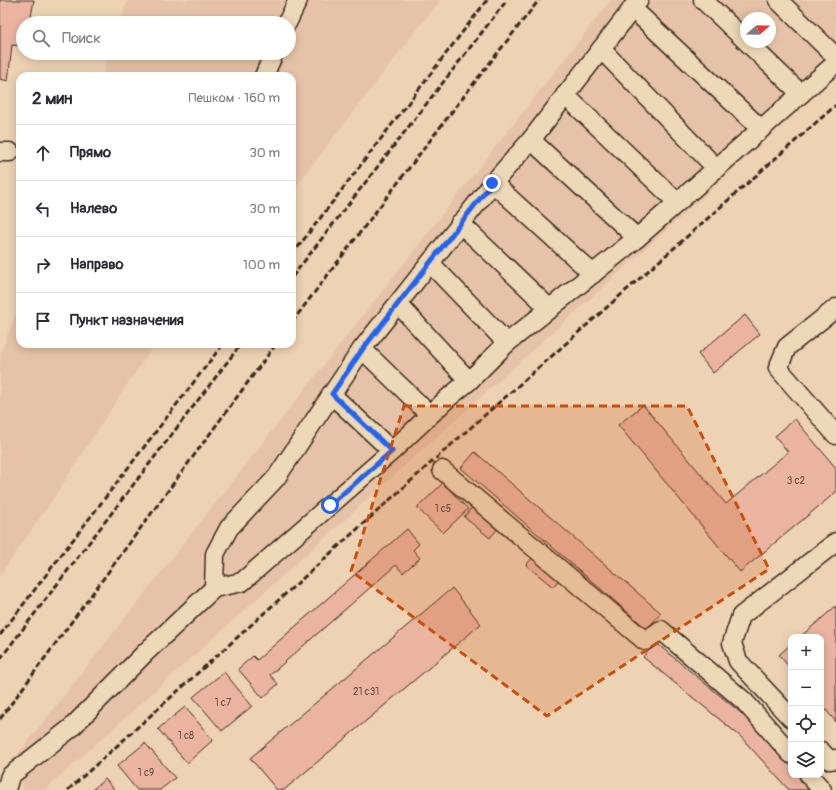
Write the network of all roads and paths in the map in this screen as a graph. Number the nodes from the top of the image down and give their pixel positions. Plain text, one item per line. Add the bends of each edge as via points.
1 (298, 0) edge
2 (703, 0) edge
3 (778, 0) edge
4 (635, 4) edge
5 (291, 16) edge
6 (740, 36) edge
7 (752, 48) edge
8 (601, 49) junction
9 (836, 57) edge
10 (271, 60) edge
11 (836, 63) edge
12 (266, 72) edge
13 (801, 94) junction
14 (565, 95) junction
15 (761, 129) junction
16 (531, 140) junction
17 (716, 168) junction
18 (492, 183) junction
19 (677, 202) junction
20 (460, 223) junction
21 (637, 238) junction
22 (430, 263) junction
23 (593, 274) junction
24 (398, 304) junction
25 (836, 308) edge
26 (550, 309) junction
27 (507, 343) junction
28 (362, 350) junction
29 (469, 381) junction
30 (332, 394) junction
31 (430, 415) junction
32 (836, 436) edge
33 (392, 451) junction
34 (442, 470) dead end
35 (836, 542) edge
36 (214, 588) junction
37 (788, 715) edge
38 (788, 751) edge
39 (824, 754) edge
40 (836, 759) edge
41 (812, 778) edge
42 (6, 790) edge
43 (822, 790) edge

1 - 5 lane
2 - 6 lane
3 - 9 lane
4 - 8 lane
4 - 15 lane
7 - 13 lane
8 - 14 lane
8 - 17 lane
10 - 12 lane
11 - 13 lane
13 - 15 lane
14 - 16 lane
14 - 19 lane
15 - 17 lane
16 - 18 lane
16 - 21 lane
17 - 19 lane
18 - 20 lane
18 - 23 lane
19 - 21 lane
20 - 22 lane
20 - 26 lane
21 - 23 lane
22 - 24 lane
22 - 27 lane
23 - 26 lane
24 - 28 lane
24 - 29 lane
25 - 32 lane via 787,347 778,368
26 - 27 lane
27 - 29 lane
28 - 30 lane
28 - 31 lane
29 - 31 lane
30 - 33 lane
30 - 36 lane via 276,478 229,528 215,554
31 - 33 lane
33 - 36 lane via 242,582
34 - 38 lane via 645,641 661,630 744,701
35 - 37 lane via 741,616 732,643 738,661
36 - 42 lane via 71,728 10,776
39 - 40 lane via 829,760
41 - 43 lane

